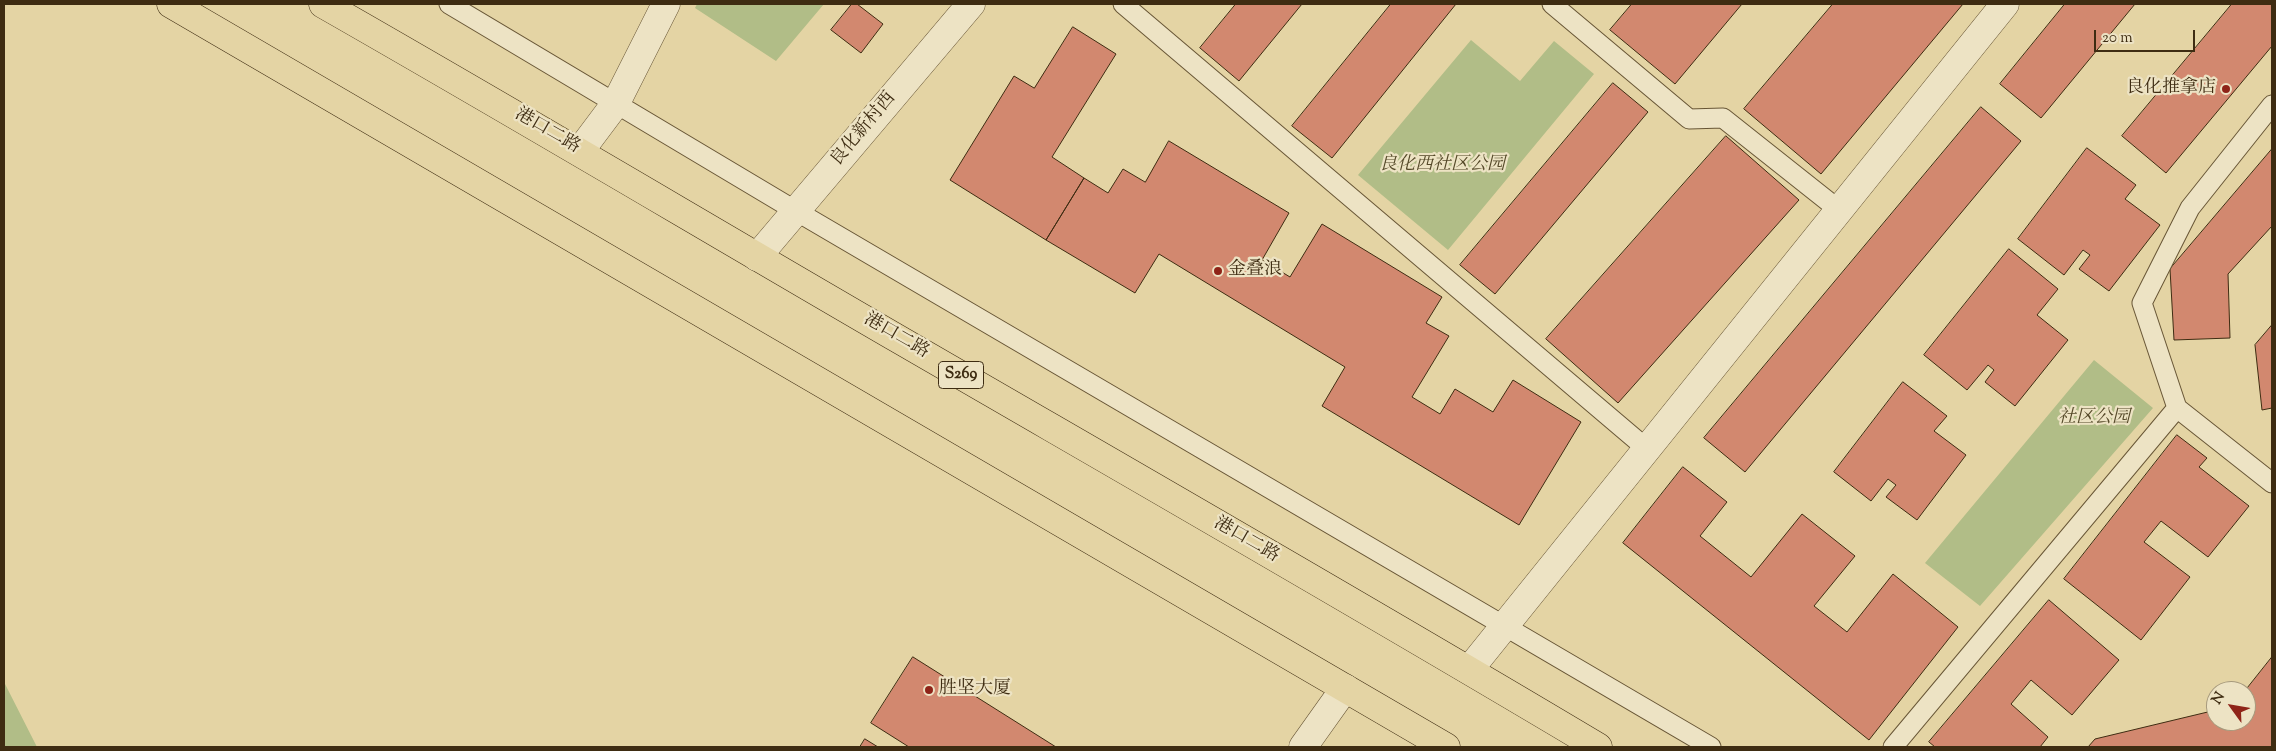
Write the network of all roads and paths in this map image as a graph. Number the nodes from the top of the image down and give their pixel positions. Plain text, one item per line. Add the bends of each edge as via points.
1 (171, 4) edge
2 (323, 4) edge
3 (449, 4) edge
4 (666, 4) edge
5 (971, 4) edge
6 (1123, 4) edge
7 (1552, 4) edge
8 (2005, 4) edge
9 (616, 102) junction
10 (2272, 104) edge
11 (580, 151) junction
12 (1839, 210) junction
13 (796, 211) junction
14 (757, 257) junction
15 (2177, 408) junction
16 (1647, 449) junction
17 (2272, 483) edge
18 (1505, 626) junction
19 (1470, 670) junction
20 (1345, 688) junction
21 (1303, 747) edge
22 (1446, 747) edge
23 (1598, 747) edge
24 (1711, 747) edge
25 (1893, 747) edge

1 - 20 main road
2 - 11 main road, 港口二路 / S269
3 - 9 lane
4 - 9 street
5 - 13 street, 良化新村西
6 - 16 lane
7 - 12 lane via 1689,119 1723,118
8 - 12 street
9 - 11 street
9 - 13 lane
10 - 15 lane via 2190,208 2142,303
11 - 14 main road, 港口二路 / S269
12 - 16 street
13 - 14 street, 良化新村西
13 - 18 lane
14 - 19 main road, 港口二路 / S269
15 - 17 lane
15 - 25 lane
16 - 18 street
18 - 19 street
18 - 24 lane
19 - 23 main road, 港口二路 / S269
20 - 21 street
20 - 22 main road

